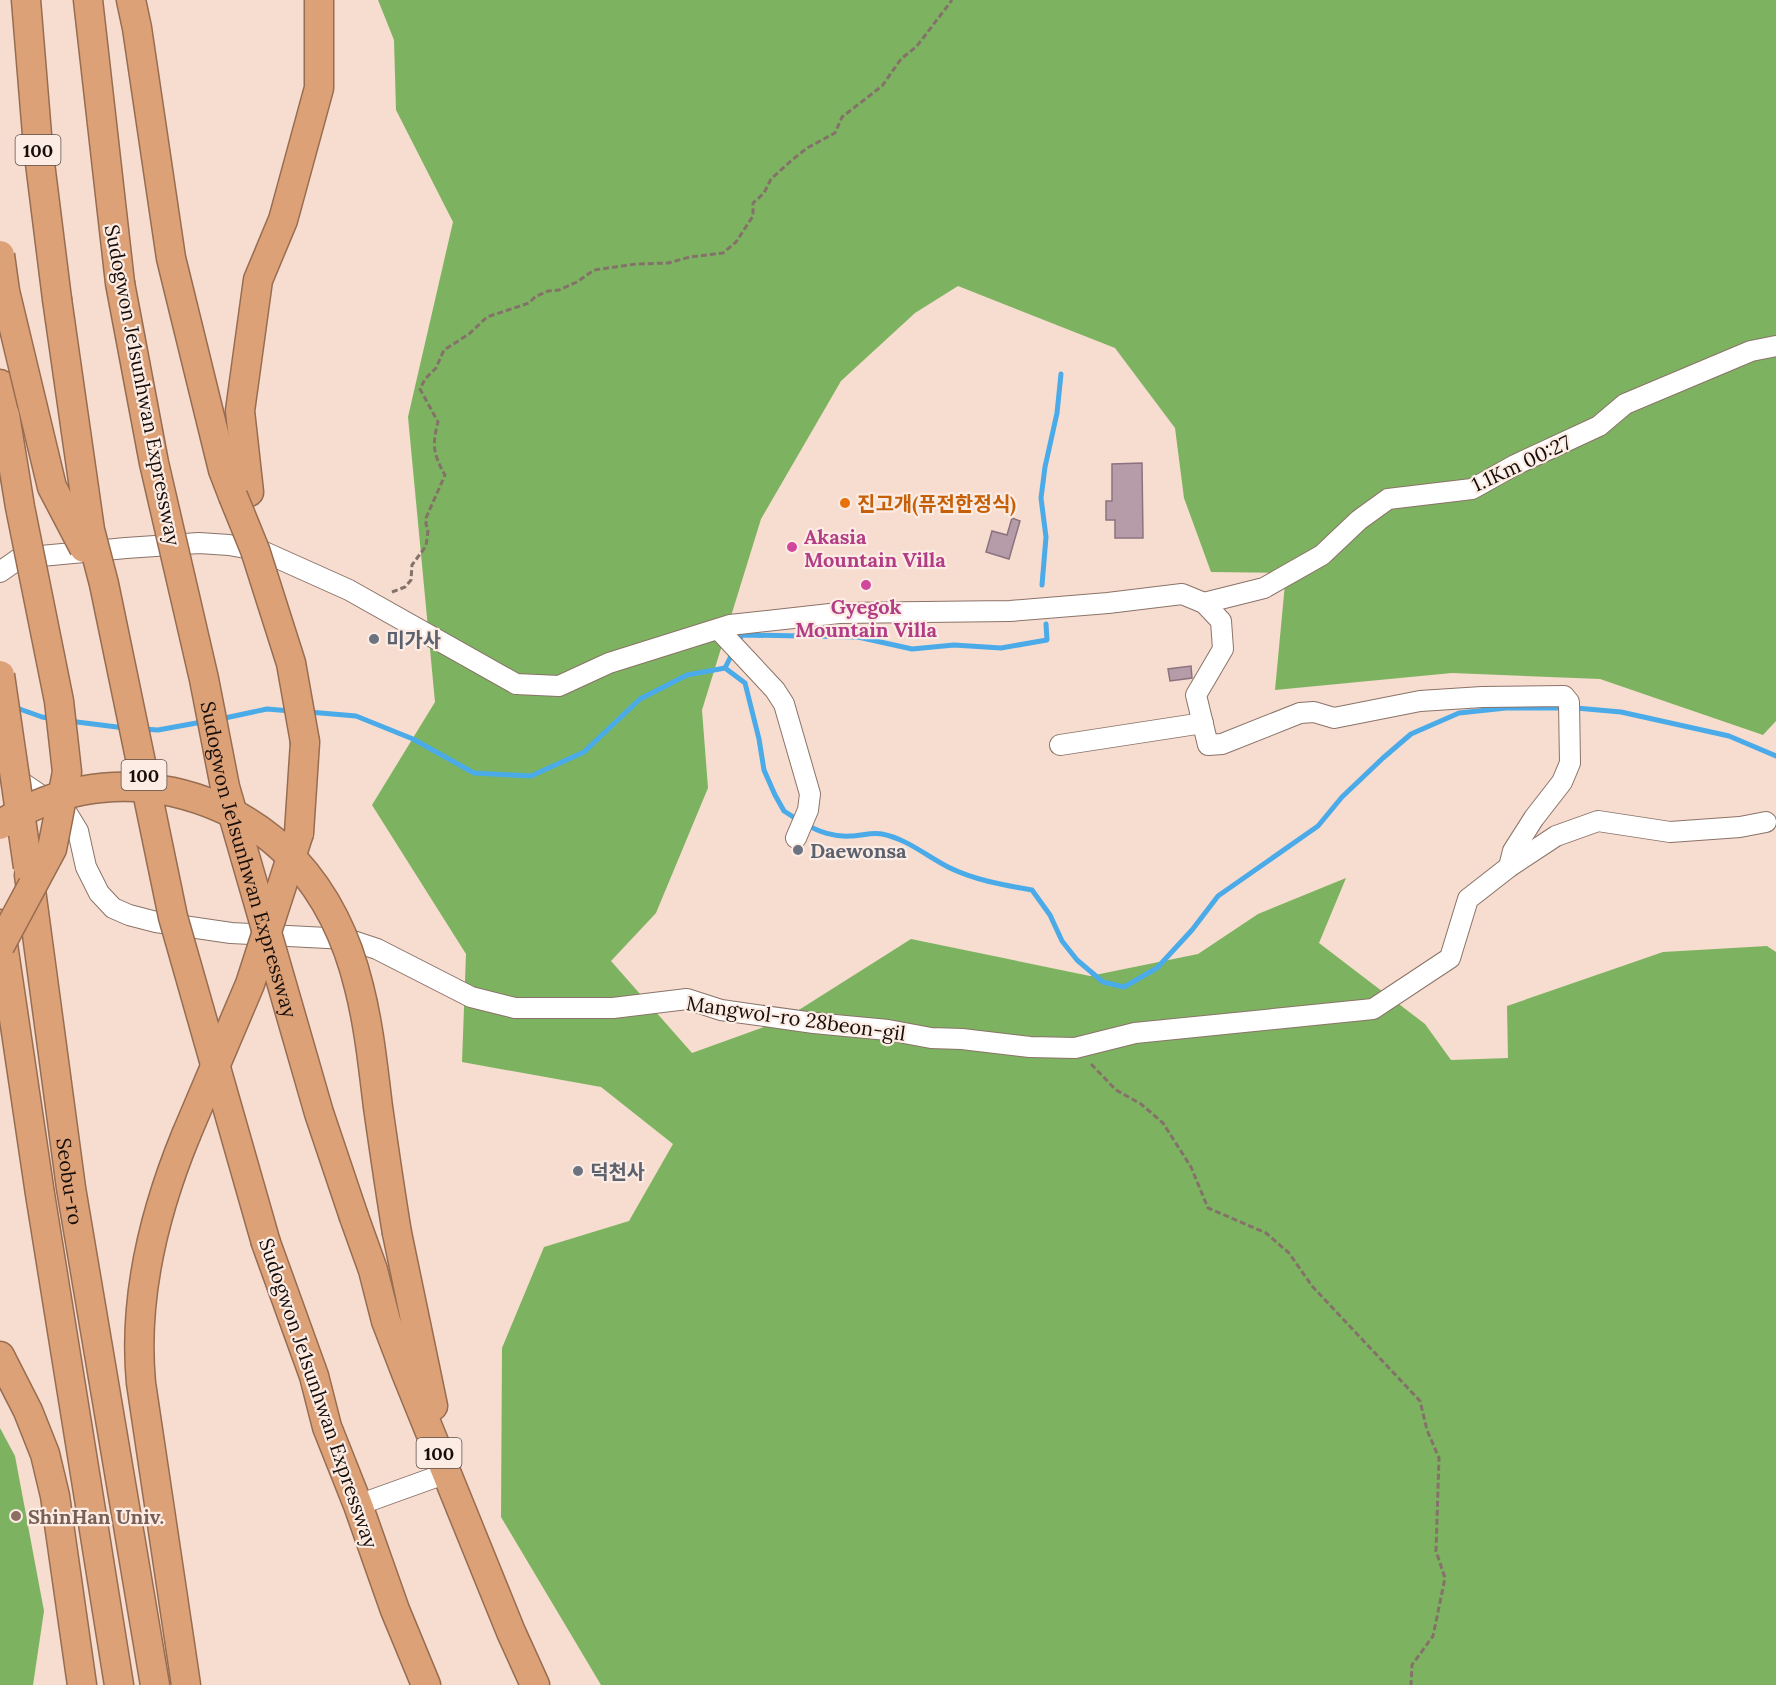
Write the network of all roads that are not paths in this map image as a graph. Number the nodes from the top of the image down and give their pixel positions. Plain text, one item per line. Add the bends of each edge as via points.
1 (26, 0) edge
2 (88, 0) edge
3 (131, 0) edge
4 (319, 0) edge
5 (0, 255) edge
6 (1776, 346) edge
7 (0, 384) edge
8 (241, 494) junction
9 (0, 572) edge
10 (104, 584) junction
11 (1204, 603) junction
12 (719, 630) junction
13 (0, 675) edge
14 (1203, 723) junction
15 (1060, 745) dead end
16 (0, 768) edge
17 (0, 825) edge
18 (1773, 826) edge
19 (796, 838) dead end
20 (1509, 867) junction
21 (0, 924) edge
22 (0, 946) edge
23 (1, 1360) edge
24 (447, 1473) junction
25 (358, 1505) junction
26 (82, 1685) edge
27 (119, 1685) edge
28 (155, 1685) edge
29 (186, 1685) edge
30 (426, 1685) edge
31 (535, 1685) edge

1 - 10 highway, Sudogwon Je1sunhwan Expressway / 100, bridge via 38,147 57,299 90,530
2 - 24 highway, Sudogwon Je1sunhwan Expressway / 100, bridge via 120,283 225,787 319,1113 373,1270 386,1321
3 - 8 highway via 171,258 223,470
4 - 8 highway via 319,88 283,220 258,280 240,411
5 - 10 highway, bridge via 52,487
6 - 11 street, 1.1Km 00:27 via 1751,351 1625,404 1599,426 1472,489 1388,499 1322,555 1264,588
7 - 22 highway, bridge via 59,701 67,772 52,849
8 - 29 highway, bridge via 291,663 305,742 298,833 250,984 166,1190 143,1292 139,1335 141,1383
9 - 12 street via 20,558 199,543 262,550 349,590 516,684 559,686 609,663
10 - 25 highway, Sudogwon Je1sunhwan Expressway / 100, bridge via 173,917 266,1243 314,1376 327,1427
11 - 12 street via 1182,594 1010,611 839,613 730,625
11 - 14 street via 1221,621 1223,649 1196,695
12 - 19 street via 784,704 810,794
13 - 28 highway, Seobu-ro, bridge via 71,1188
14 - 15 street
14 - 20 street via 1208,745 1222,744 1300,713 1334,717 1420,701 1564,696 1569,702 1570,763 1562,782 1513,851
16 - 20 street, Mangwol-ro 28beon-gil via 67,813 78,831 86,867 99,893 113,908 156,922 231,933 346,939 377,949 471,997 515,1008 613,1008 687,999 721,1010 1030,1047 1075,1048 1134,1033 1373,1009 1450,958 1468,899
17 - 24 highway, bridge via 27,808 72,792 107,787 151,788 225,809 258,828 289,854 312,881 346,943 365,1011 397,1233
18 - 20 street via 1670,832 1598,821 1556,836
21 - 27 highway, Seobu-ro
23 - 26 highway via 45,1454 55,1496
24 - 25 street
24 - 31 highway, Sudogwon Je1sunhwan Expressway / 100
25 - 30 highway, Sudogwon Je1sunhwan Expressway / 100

